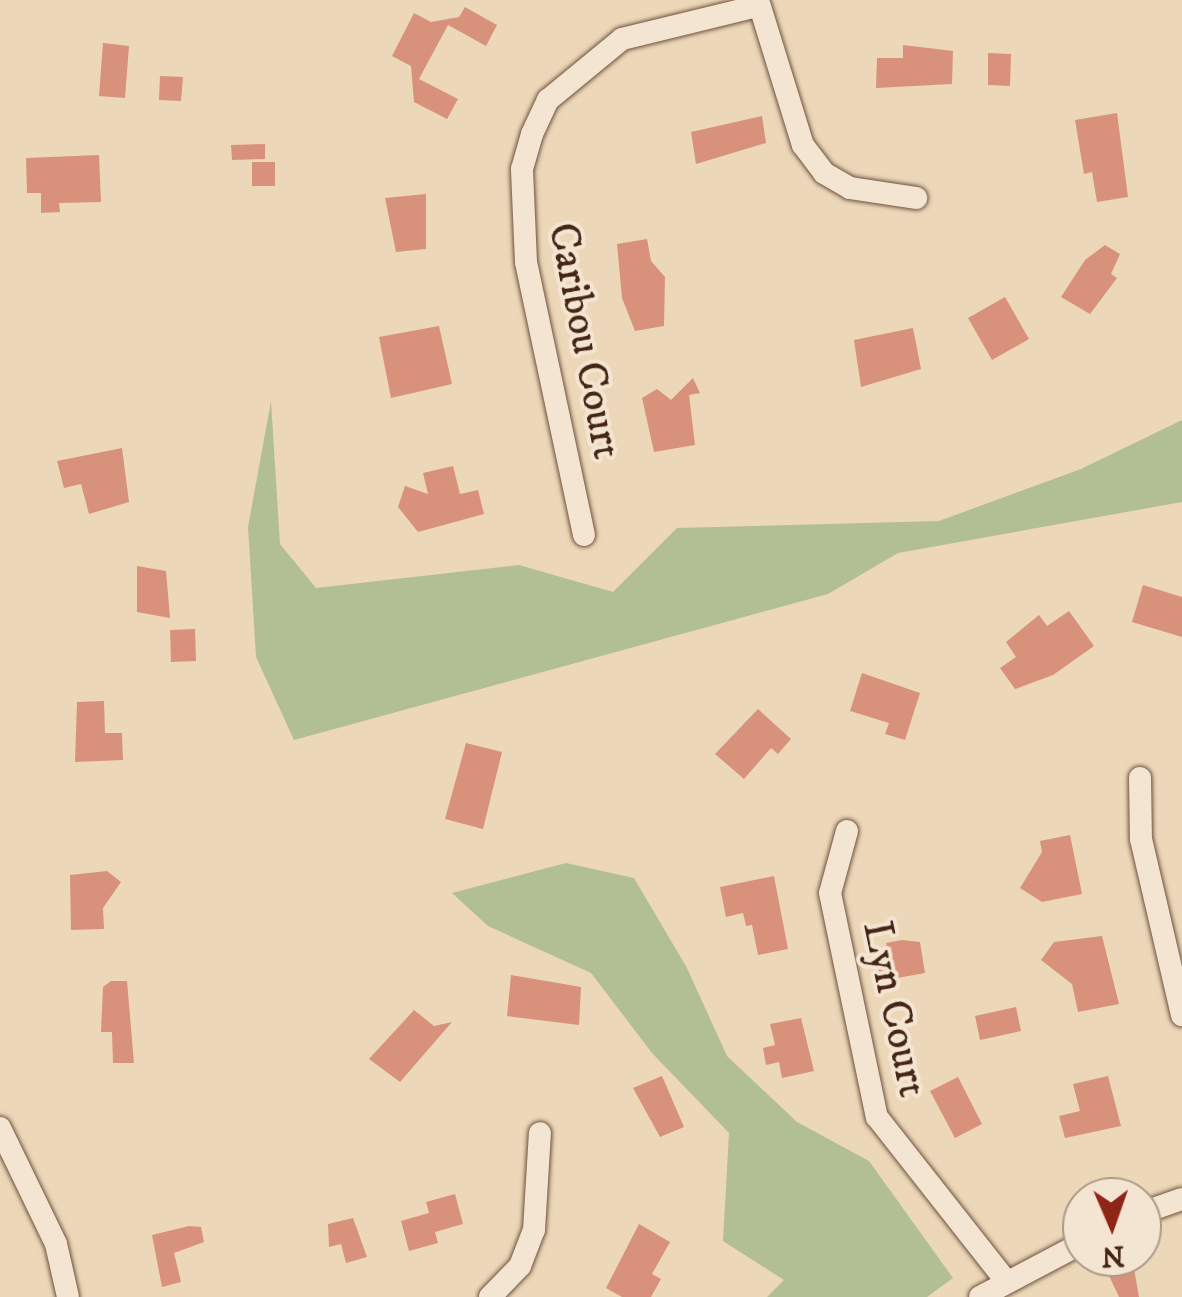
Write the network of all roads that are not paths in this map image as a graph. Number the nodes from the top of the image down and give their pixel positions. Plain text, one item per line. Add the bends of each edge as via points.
1 (758, 3) edge
2 (916, 198) dead end
3 (584, 535) dead end
4 (1140, 778) dead end
5 (847, 831) dead end
6 (1182, 1016) edge
7 (0, 1128) edge
8 (540, 1132) dead end
9 (1062, 1253) edge
10 (1006, 1282) junction
11 (68, 1297) edge
12 (490, 1297) edge
13 (980, 1297) edge

1 - 2 street via 804,145 824,172 850,188
1 - 3 street, Caribou Court via 622,39 548,100 532,134 522,169 526,262
4 - 6 street via 1140,839
5 - 10 street, Lyn Court via 830,893 876,1117
7 - 11 street via 56,1244
8 - 12 street via 534,1230 520,1266
9 - 10 street
10 - 13 street

